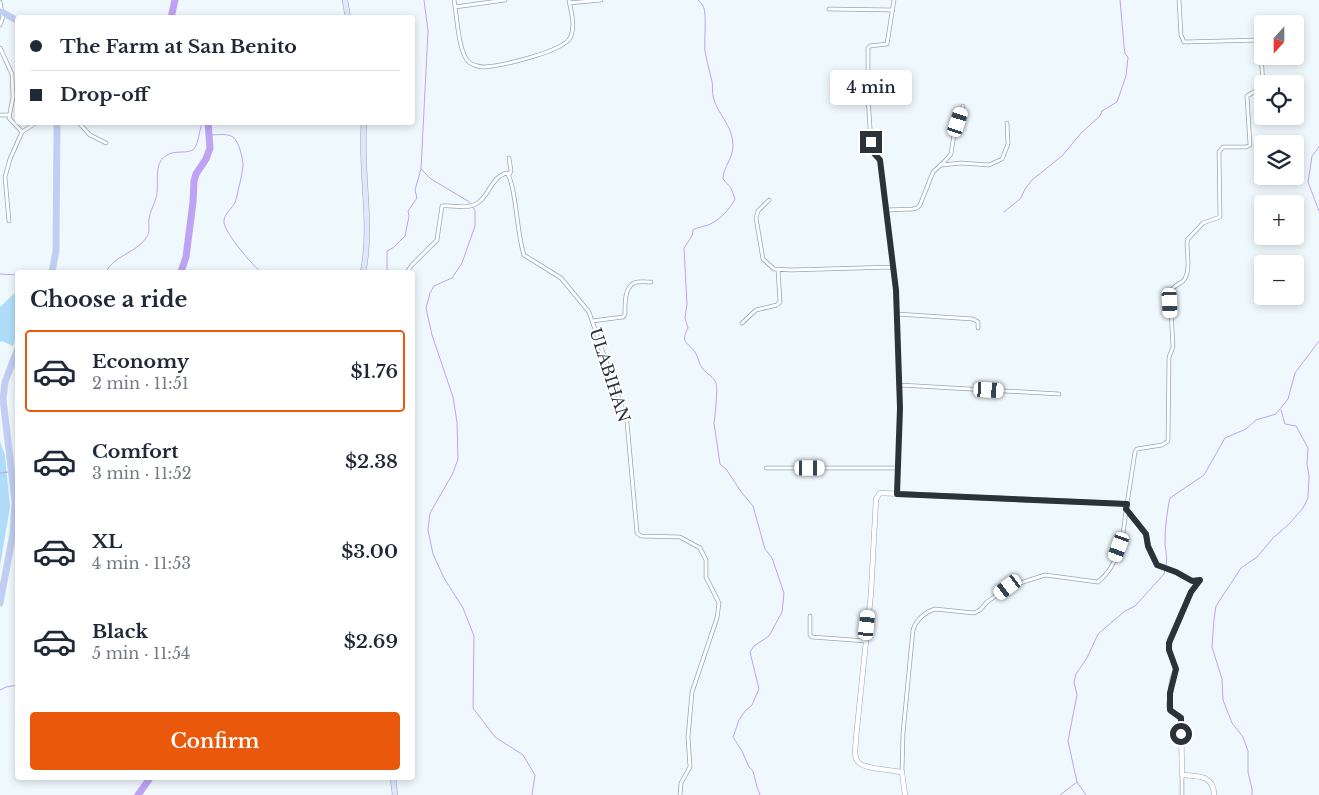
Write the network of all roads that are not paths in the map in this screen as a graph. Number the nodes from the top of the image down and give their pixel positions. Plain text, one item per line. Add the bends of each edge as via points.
1 (345, 0) edge
2 (454, 0) edge
3 (506, 0) edge
4 (601, 0) edge
5 (894, 0) edge
6 (1179, 0) edge
7 (484, 1) edge
8 (569, 1) edge
9 (0, 2) edge
10 (455, 7) junction
11 (829, 9) dead end
12 (893, 10) junction
13 (1, 12) edge
14 (348, 15) edge
15 (15, 19) edge
16 (0, 25) edge
17 (0, 48) edge
18 (1262, 75) edge
19 (1254, 92) edge
20 (963, 106) dead end
21 (0, 115) edge
22 (9, 115) junction
23 (1007, 123) dead end
24 (32, 125) edge
25 (57, 125) edge
26 (81, 125) edge
27 (364, 125) edge
28 (22, 132) junction
29 (106, 143) dead end
30 (509, 158) dead end
31 (942, 165) junction
32 (509, 175) junction
33 (769, 200) dead end
34 (886, 210) junction
35 (9, 221) dead end
36 (893, 267) junction
37 (52, 270) edge
38 (364, 270) edge
39 (408, 270) edge
40 (778, 270) junction
41 (651, 282) dead end
42 (897, 314) junction
43 (592, 321) junction
44 (742, 323) dead end
45 (978, 328) dead end
46 (15, 356) edge
47 (900, 386) junction
48 (1058, 394) dead end
49 (766, 468) dead end
50 (898, 468) junction
51 (897, 494) junction
52 (15, 502) edge
53 (15, 502) edge
54 (1127, 506) junction
55 (0, 603) edge
56 (810, 616) dead end
57 (866, 641) junction
58 (902, 772) junction
59 (1182, 775) junction
60 (393, 780) edge
61 (395, 795) edge
62 (680, 795) edge
63 (904, 795) edge
64 (1182, 795) edge
65 (1214, 795) edge

1 - 14 main road
2 - 10 street
3 - 7 street
4 - 8 street
5 - 12 street
6 - 18 street via 1180,35 1184,42 1260,40
7 - 10 street
8 - 10 street via 573,26 566,44 535,57 484,67 469,62 465,57
9 - 13 street
11 - 12 street
12 - 34 street via 887,44 868,48 872,151 880,160
13 - 15 main road
13 - 16 street
17 - 22 street via 12,74 13,97
19 - 54 street via 1247,96 1250,145 1223,147 1219,152 1220,217 1204,224 1188,239 1188,271 1170,292 1173,347 1169,357 1168,440 1162,445 1135,452
20 - 31 street via 952,150
21 - 22 street
22 - 28 street
23 - 31 street via 1008,144 1002,159 989,165
24 - 28 street
25 - 37 main road via 56,251
26 - 29 street via 90,135
27 - 38 main road via 367,254
28 - 35 street via 5,177
30 - 32 street, ULABIHAN
31 - 34 street via 933,172 917,208
32 - 39 street via 504,174 493,182 475,205 442,206 437,240
32 - 43 street, ULABIHAN via 524,255 561,278 590,312
33 - 40 street via 756,218 764,259
34 - 36 street
36 - 40 street
36 - 42 street
40 - 44 street via 780,302 756,310
41 - 43 street via 632,286 624,302 623,317
42 - 45 street via 973,319 978,322
42 - 47 street
43 - 62 street, ULABIHAN via 627,422 637,533 641,536 680,537 700,548 706,560 706,577 718,602 717,618 692,692 688,737 690,767
46 - 52 main road via 3,389
47 - 48 street
47 - 50 street
49 - 50 street
50 - 51 street
51 - 54 street
51 - 57 street via 880,493 876,499
53 - 55 main road via 13,533
54 - 58 street via 1122,537 1112,566 1098,582 1045,575 1008,587 980,610 935,609 915,624
54 - 59 street via 1146,534 1157,565 1192,581 1200,580 1191,592 1169,643 1176,669 1170,710 1181,718
56 - 57 street via 812,637
57 - 58 street via 856,758 864,766
58 - 63 street
59 - 64 street
59 - 65 street via 1202,776 1209,780
60 - 61 main road

